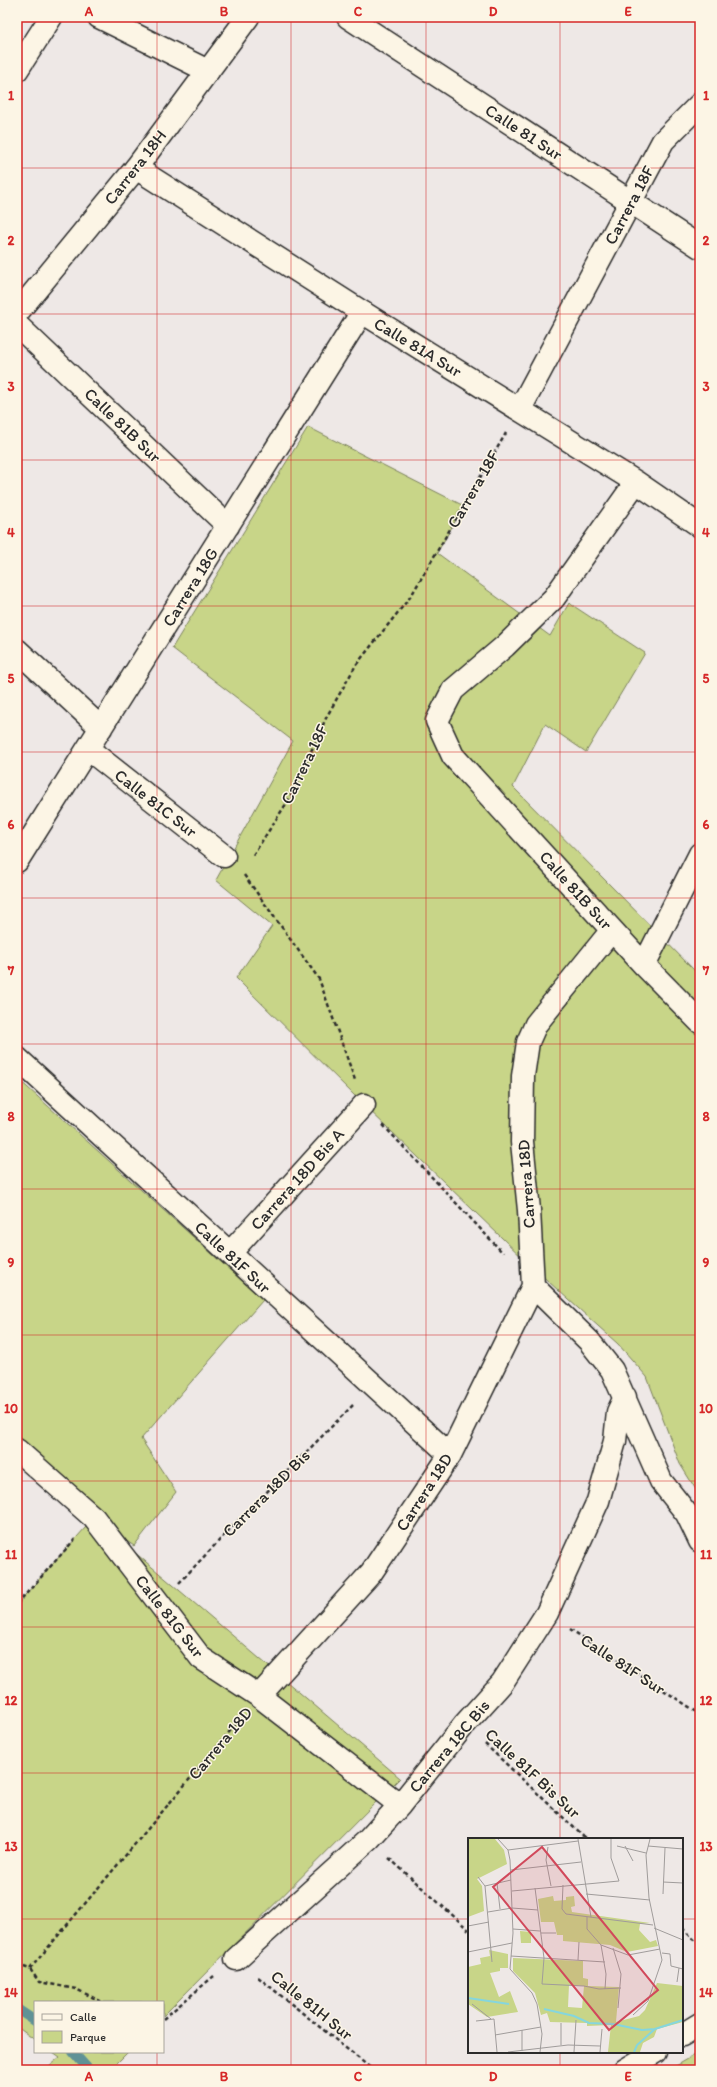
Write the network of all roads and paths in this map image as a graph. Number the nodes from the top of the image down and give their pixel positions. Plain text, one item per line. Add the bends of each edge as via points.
1 (51, 17) edge
2 (99, 17) edge
3 (248, 17) edge
4 (348, 17) edge
5 (17, 70) edge
6 (208, 70) junction
7 (700, 104) edge
8 (136, 168) junction
9 (631, 202) junction
10 (700, 247) edge
11 (362, 312) junction
12 (17, 313) edge
13 (17, 325) edge
14 (520, 409) junction
15 (636, 482) junction
16 (228, 526) junction
17 (700, 526) edge
18 (17, 650) edge
19 (101, 728) junction
20 (88, 749) junction
21 (700, 854) edge
22 (224, 856) dead end
23 (250, 859) dead end
24 (17, 861) edge
25 (612, 930) junction
26 (644, 965) junction
27 (700, 1022) edge
28 (17, 1058) edge
29 (364, 1105) dead end
30 (230, 1253) junction
31 (533, 1286) junction
32 (373, 1385) junction
33 (625, 1397) junction
34 (17, 1450) edge
35 (450, 1455) junction
36 (94, 1518) junction
37 (700, 1541) edge
38 (17, 1604) edge
39 (160, 1604) junction
40 (547, 1613) junction
41 (259, 1696) junction
42 (700, 1714) edge
43 (464, 1725) junction
44 (400, 1805) junction
45 (585, 1838) edge
46 (369, 1839) junction
47 (468, 1929) edge
48 (683, 1929) edge
49 (700, 1945) edge
50 (236, 1959) junction
51 (17, 1965) edge
52 (30, 1970) junction
53 (100, 2001) edge
54 (164, 2018) edge
55 (700, 2024) edge
56 (683, 2034) edge
57 (653, 2053) edge
58 (373, 2070) edge
59 (625, 2070) edge

1 - 5 street
2 - 6 street
3 - 6 street, Carrera 18H
4 - 9 street, Calle 81 Sur
6 - 8 street, Carrera 18H
7 - 9 street, Carrera 18F via 663,141
8 - 11 street, Calle 81A Sur
8 - 12 street, Carrera 18H
9 - 10 street, Calle 81 Sur
9 - 14 street, Carrera 18F
11 - 14 street, Calle 81A Sur
11 - 16 street, Carrera 18G
13 - 16 street, Calle 81B Sur
14 - 15 street, Calle 81A Sur
14 - 23 path, Carrera 18F via 412,596 356,665 327,716 290,798
15 - 17 street, Calle 81A Sur
15 - 25 street, Calle 81B Sur via 554,598 505,646 453,690 437,721 453,756
16 - 19 street, Carrera 18G
18 - 19 street
19 - 20 street, Carrera 18G
20 - 22 street, Calle 81C Sur
20 - 24 street, Carrera 18G
21 - 26 street
25 - 26 street, Calle 81B Sur
25 - 31 street, Carrera 18D via 536,1024 528,1042 523,1076 522,1142
26 - 27 street, Calle 81B Sur
28 - 30 street, Calle 81F Sur
29 - 30 street, Carrera 18D Bis A
30 - 32 street, Calle 81F Sur
31 - 33 street via 590,1341 612,1370
31 - 35 street, Carrera 18D
32 - 35 street, Calle 81F Sur
32 - 39 path, Carrera 18D Bis via 232,1527
33 - 37 street via 661,1481 687,1514
33 - 40 street, Carrera 18C Bis via 618,1412 616,1441 598,1501
34 - 36 street, Calle 81G Sur
35 - 41 street, Carrera 18D via 371,1574
36 - 38 path
36 - 39 street, Calle 81G Sur
39 - 41 street, Calle 81G Sur via 201,1658
40 - 42 path, Calle 81F Sur
40 - 43 street, Carrera 18C Bis via 502,1682
41 - 44 street, Calle 81G Sur
41 - 52 path, Carrera 18D
43 - 44 street, Carrera 18C Bis
43 - 45 path, Calle 81F Bis Sur
44 - 46 street, Carrera 18C Bis
46 - 47 path
46 - 50 street, Carrera 18C Bis
48 - 49 path
50 - 54 path
50 - 58 path, Calle 81H Sur
51 - 52 path
52 - 53 path via 39,1982 76,1988
55 - 56 street
57 - 59 street

